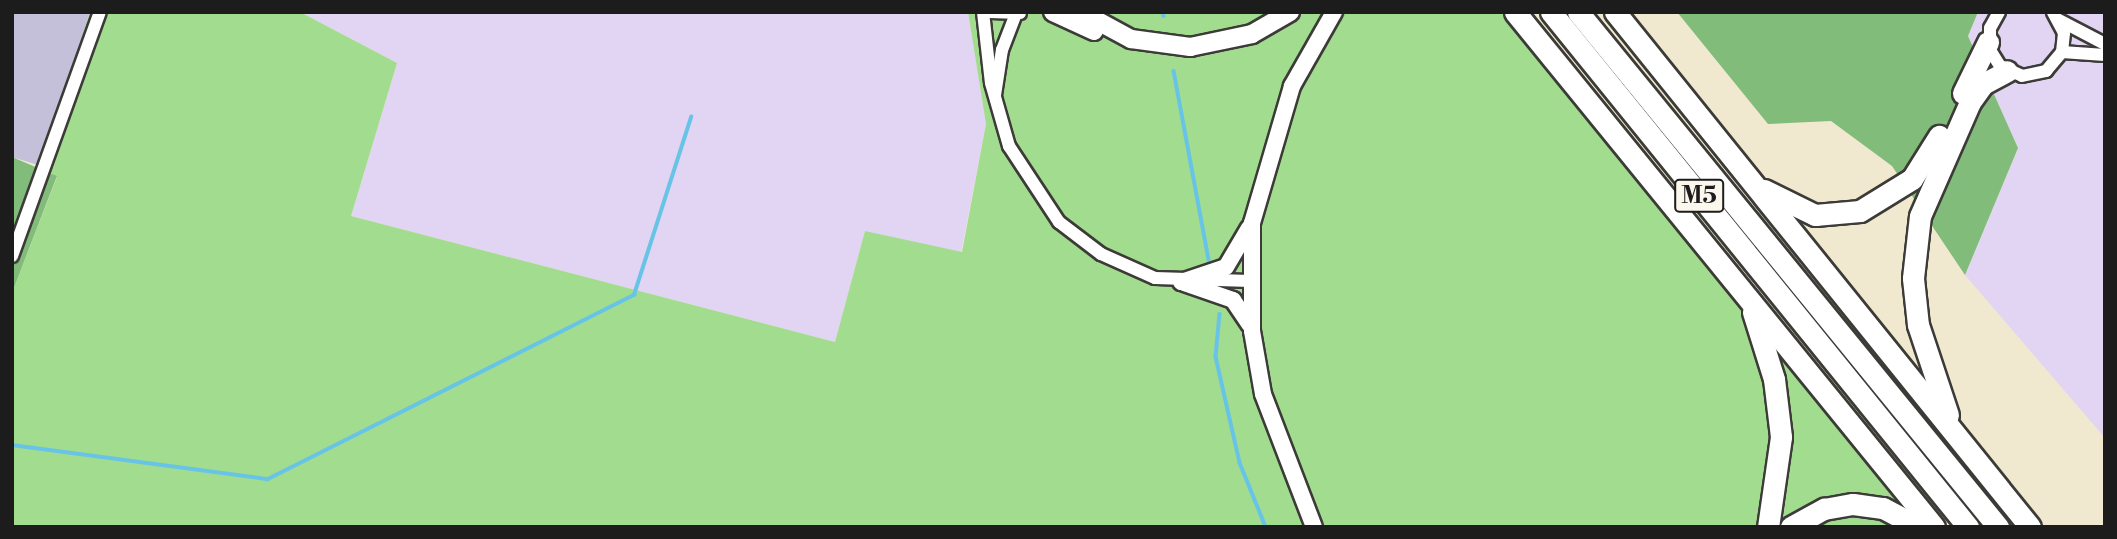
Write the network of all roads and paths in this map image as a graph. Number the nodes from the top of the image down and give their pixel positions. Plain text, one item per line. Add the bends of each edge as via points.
1 (100, 12) edge
2 (984, 12) edge
3 (990, 12) edge
4 (1053, 12) edge
5 (1081, 12) edge
6 (1290, 12) edge
7 (1334, 12) edge
8 (1515, 12) edge
9 (1551, 12) edge
10 (1578, 12) edge
11 (1615, 12) edge
12 (1999, 12) edge
13 (1019, 13) edge
14 (2056, 16) edge
15 (1118, 34) junction
16 (1988, 42) junction
17 (2105, 44) edge
18 (2062, 52) junction
19 (2105, 55) edge
20 (2007, 71) junction
21 (995, 95) junction
22 (1719, 146) junction
23 (1252, 223) junction
24 (12, 256) edge
25 (1250, 281) junction
26 (1181, 282) junction
27 (1747, 297) junction
28 (1252, 331) junction
29 (1985, 473) junction
30 (1314, 527) edge
31 (1768, 527) edge
32 (1791, 527) edge
33 (1918, 527) edge
34 (1934, 527) edge
35 (1968, 527) edge
36 (1998, 527) edge
37 (2031, 527) edge

1 - 24 street
2 - 21 street
3 - 13 street
4 - 15 main road via 1101,34
5 - 15 main road
6 - 15 main road via 1252,34 1201,47 1157,46
7 - 23 main road via 1287,97
8 - 27 highway, M5
9 - 35 highway, M5
10 - 36 highway, M5
11 - 22 highway, M5
12 - 16 street
13 - 21 street via 1002,50
14 - 17 street
14 - 18 street
16 - 20 street
16 - 22 highway via 1922,167 1875,206 1831,216 1792,209
18 - 19 street
18 - 20 street via 2039,74
20 - 29 highway via 1975,92 1934,176 1920,216 1914,267 1929,372
21 - 26 street via 1015,159 1059,222 1114,261
22 - 29 highway, M5
23 - 25 main road
23 - 26 main road via 1226,267
25 - 26 street
25 - 28 main road
26 - 28 main road via 1233,300
27 - 31 highway via 1779,409 1780,470
27 - 34 highway, M5
28 - 30 main road via 1271,425
29 - 37 highway, M5
32 - 33 highway via 1824,509 1853,504 1894,512

